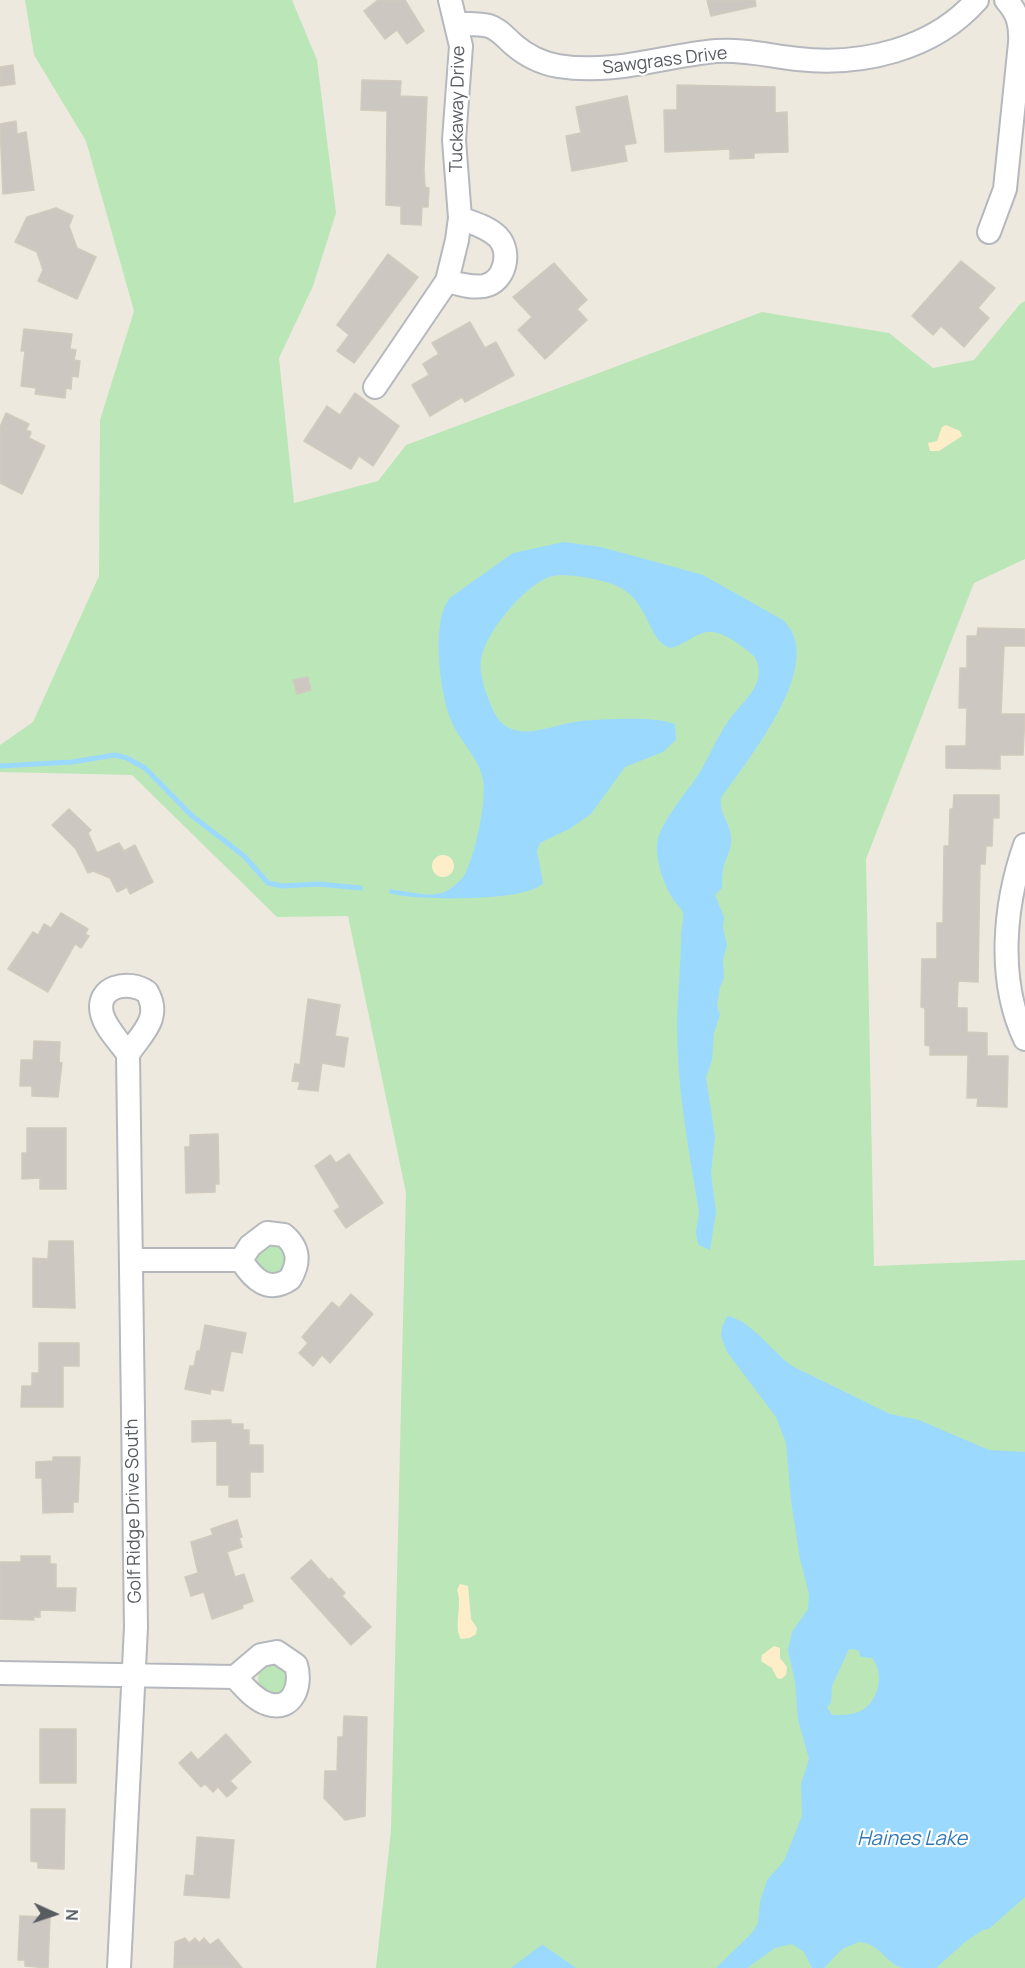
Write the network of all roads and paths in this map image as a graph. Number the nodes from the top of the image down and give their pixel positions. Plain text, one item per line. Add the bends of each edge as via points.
1 (450, 0) edge
2 (977, 0) edge
3 (1006, 0) edge
4 (457, 24) junction
5 (460, 218) junction
6 (989, 232) dead end
7 (447, 281) junction
8 (375, 387) dead end
9 (1025, 844) edge
10 (1025, 1039) edge
11 (128, 1054) dead end
12 (131, 1260) junction
13 (241, 1260) dead end
14 (0, 1673) edge
15 (135, 1677) junction
16 (235, 1677) dead end
17 (119, 1968) edge

1 - 4 street, Tuckaway Drive
2 - 4 street, Sawgrass Drive via 955,20 924,39 888,53 848,60 719,51 610,69 584,69 534,59 489,26
3 - 6 street via 1018,16 1020,43 1005,189
4 - 5 street, Tuckaway Drive via 461,66 454,140
5 - 7 street, Tuckaway Drive
5 - 7 street via 498,237 506,262 498,278 485,286
7 - 8 street, Tuckaway Drive
9 - 10 street via 1011,896 1008,955 1011,996
11 - 12 street, Golf Ridge Drive South
12 - 13 street
12 - 15 street, Golf Ridge Drive South
14 - 15 street
15 - 16 street
15 - 17 street, Golf Ridge Drive South

